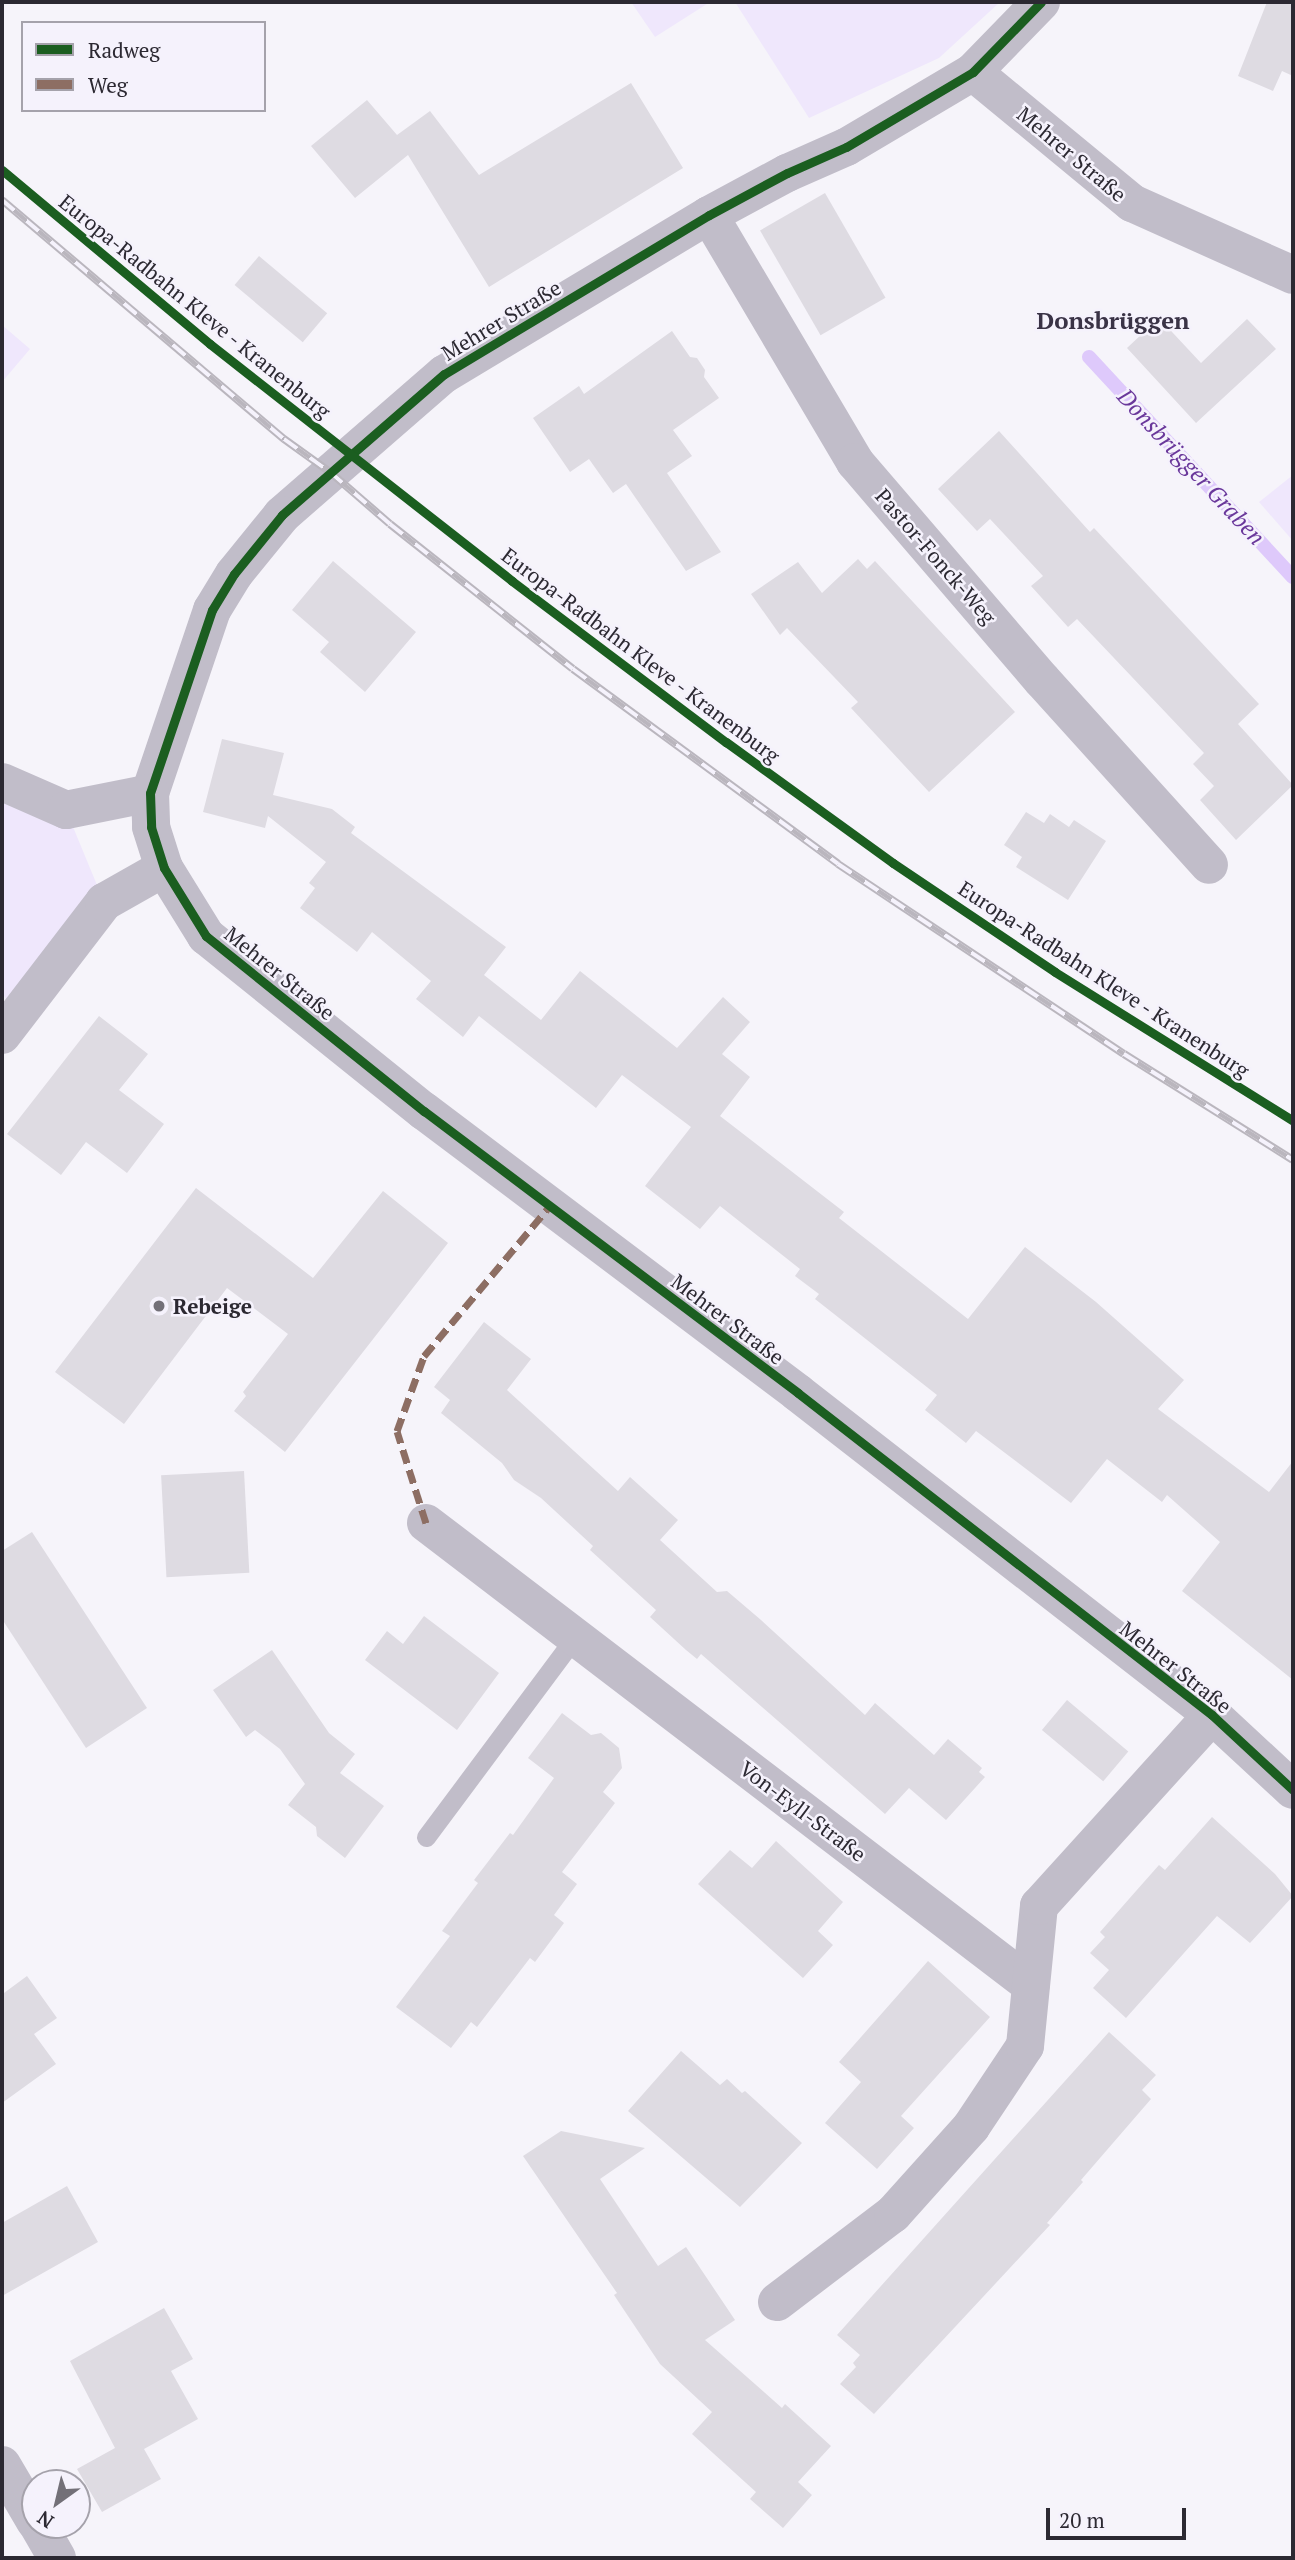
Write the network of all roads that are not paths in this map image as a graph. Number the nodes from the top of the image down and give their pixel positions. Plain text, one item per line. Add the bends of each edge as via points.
1 (1041, 2) edge
2 (974, 72) junction
3 (709, 215) junction
4 (1293, 275) edge
5 (2, 782) edge
6 (150, 793) junction
7 (1209, 865) dead end
8 (164, 868) junction
9 (2, 1035) edge
10 (426, 1523) dead end
11 (575, 1637) junction
12 (1212, 1715) junction
13 (1293, 1790) edge
14 (426, 1837) dead end
15 (1031, 1985) junction
16 (777, 2302) dead end
17 (2, 2465) edge
18 (21, 2497) edge
19 (46, 2539) edge
20 (57, 2558) edge

1 - 2 street, Mehrer Straße
2 - 3 street, Mehrer Straße via 846,147
2 - 4 street, Mehrer Straße via 1132,203
3 - 6 street, Mehrer Straße via 444,374 282,515 234,574 212,610
3 - 7 street, Pastor-Fonck-Weg via 855,462
5 - 6 street via 66,810
6 - 8 street, Mehrer Straße via 151,827
8 - 9 street via 104,902
8 - 12 street, Mehrer Straße via 206,936 424,1111 798,1393
10 - 11 street, Von-Eyll-Straße
11 - 14 lane
11 - 15 street, Von-Eyll-Straße
12 - 13 street, Mehrer Straße
12 - 15 street via 1039,1906
15 - 16 street via 1025,2046 971,2127 893,2214
17 - 18 street
19 - 20 street

